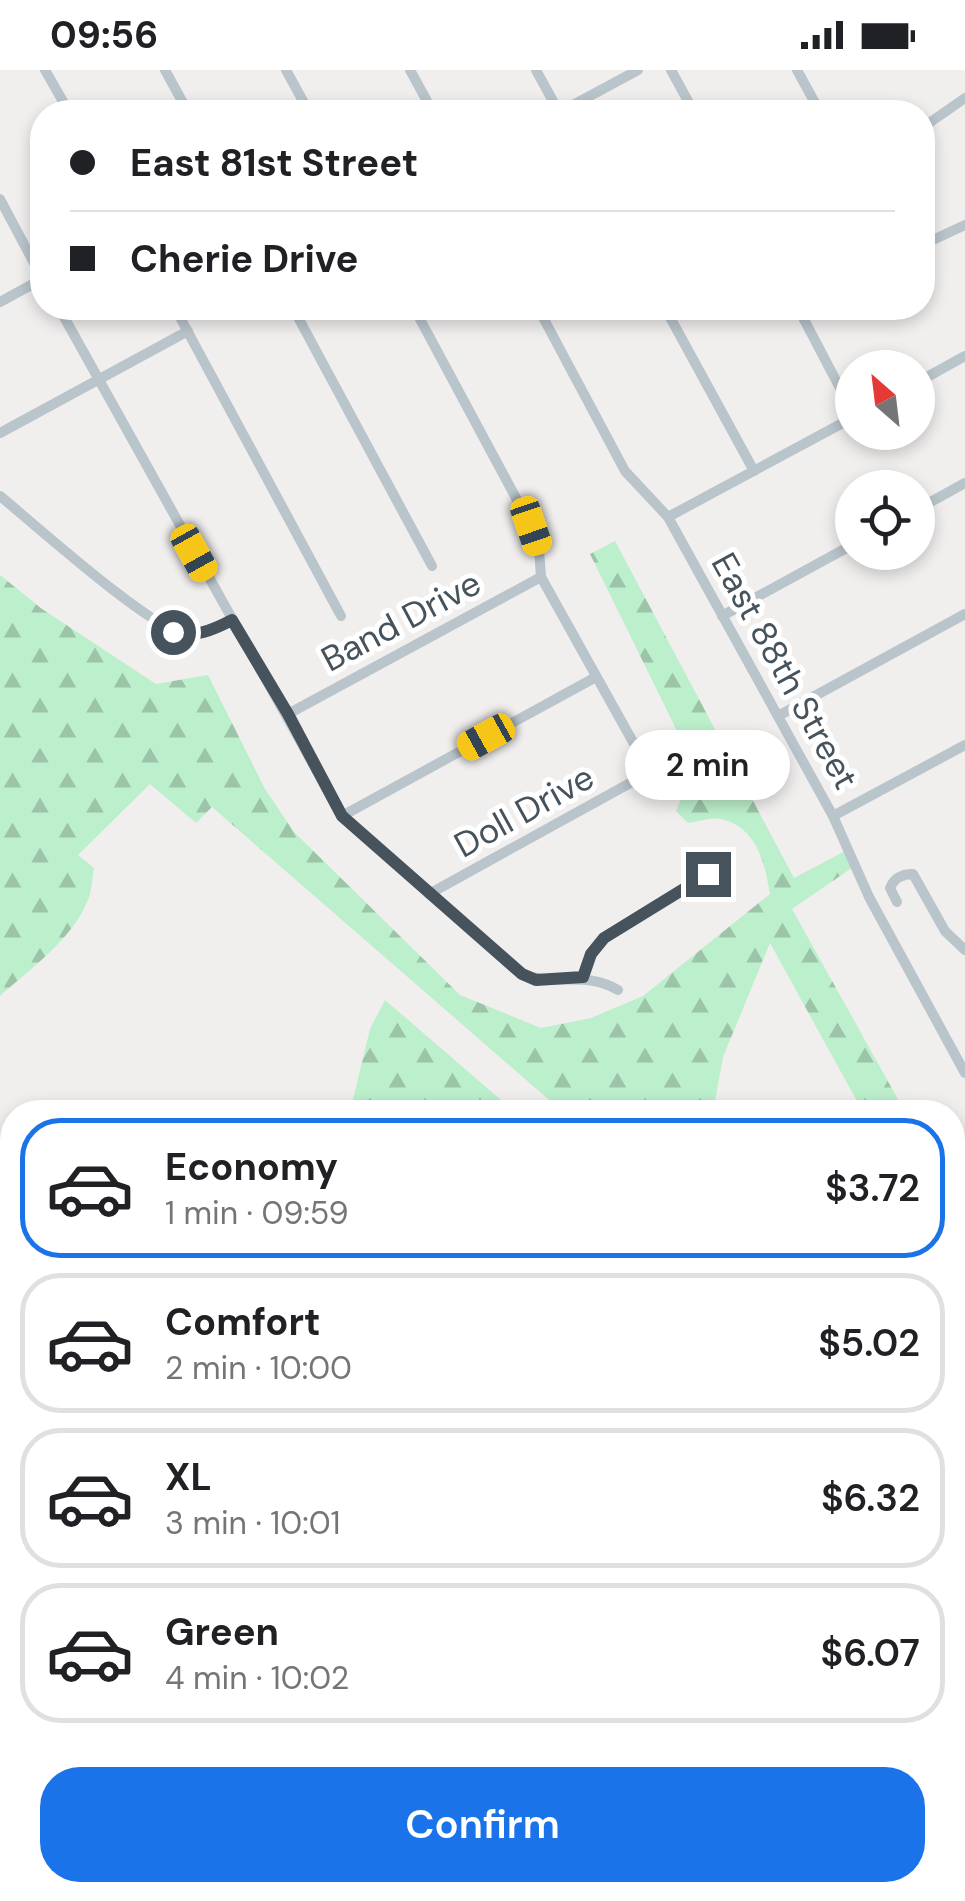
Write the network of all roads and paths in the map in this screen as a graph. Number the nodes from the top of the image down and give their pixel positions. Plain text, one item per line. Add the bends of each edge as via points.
1 (45, 70) edge
2 (165, 70) edge
3 (286, 70) edge
4 (410, 70) edge
5 (536, 70) edge
6 (638, 70) edge
7 (671, 70) edge
8 (797, 70) edge
9 (965, 98) edge
10 (61, 100) edge
11 (181, 100) edge
12 (302, 100) edge
13 (426, 100) edge
14 (553, 100) edge
15 (582, 100) edge
16 (687, 100) edge
17 (813, 100) edge
18 (935, 119) edge
19 (0, 199) edge
20 (965, 225) edge
21 (935, 239) edge
22 (30, 255) edge
23 (30, 285) edge
24 (0, 302) edge
25 (65, 320) edge
26 (182, 320) edge
27 (299, 320) edge
28 (420, 320) edge
29 (544, 320) edge
30 (671, 320) edge
31 (804, 320) edge
32 (188, 331) junction
33 (965, 356) edge
34 (935, 373) edge
35 (98, 378) junction
36 (835, 381) edge
37 (835, 424) edge
38 (0, 433) edge
39 (754, 472) junction
40 (965, 483) edge
41 (0, 496) edge
42 (935, 500) edge
43 (668, 517) junction
44 (835, 554) edge
45 (432, 566) dead end
46 (541, 577) junction
47 (965, 614) edge
48 (341, 616) dead end
49 (722, 616) junction
50 (232, 620) junction
51 (596, 676) junction
52 (288, 714) junction
53 (778, 716) junction
54 (965, 744) edge
55 (342, 816) junction
56 (833, 816) junction
57 (708, 874) dead end
58 (429, 894) junction
59 (897, 902) dead end
60 (965, 950) edge
61 (583, 977) junction
62 (618, 990) dead end
63 (965, 1073) edge

1 - 10 street
2 - 11 street
3 - 12 street
4 - 13 street
5 - 14 street
6 - 15 street
7 - 16 street
8 - 17 street
9 - 18 street
19 - 22 street
20 - 21 street
23 - 24 street
25 - 35 street
26 - 32 street
27 - 45 street
28 - 46 street via 531,526
29 - 43 street, East 88th Street via 625,471
30 - 39 street
31 - 36 street
32 - 35 street
32 - 48 street
33 - 34 street
35 - 38 street
35 - 50 street
37 - 39 street
39 - 43 street
40 - 42 street
41 - 50 street via 156,623 188,636
43 - 49 street, East 88th Street
44 - 49 street
46 - 51 street
46 - 52 street, Band Drive
47 - 53 street
49 - 53 street, East 88th Street
50 - 52 street
51 - 55 street
51 - 58 street, Doll Drive via 642,760 642,773
52 - 55 street
53 - 56 street, East 88th Street
54 - 56 street
55 - 58 street
56 - 63 street, East 88th Street via 868,897
57 - 61 street via 604,938
58 - 61 street via 522,974 536,980
59 - 60 street via 893,881 913,874 945,931
61 - 62 street

